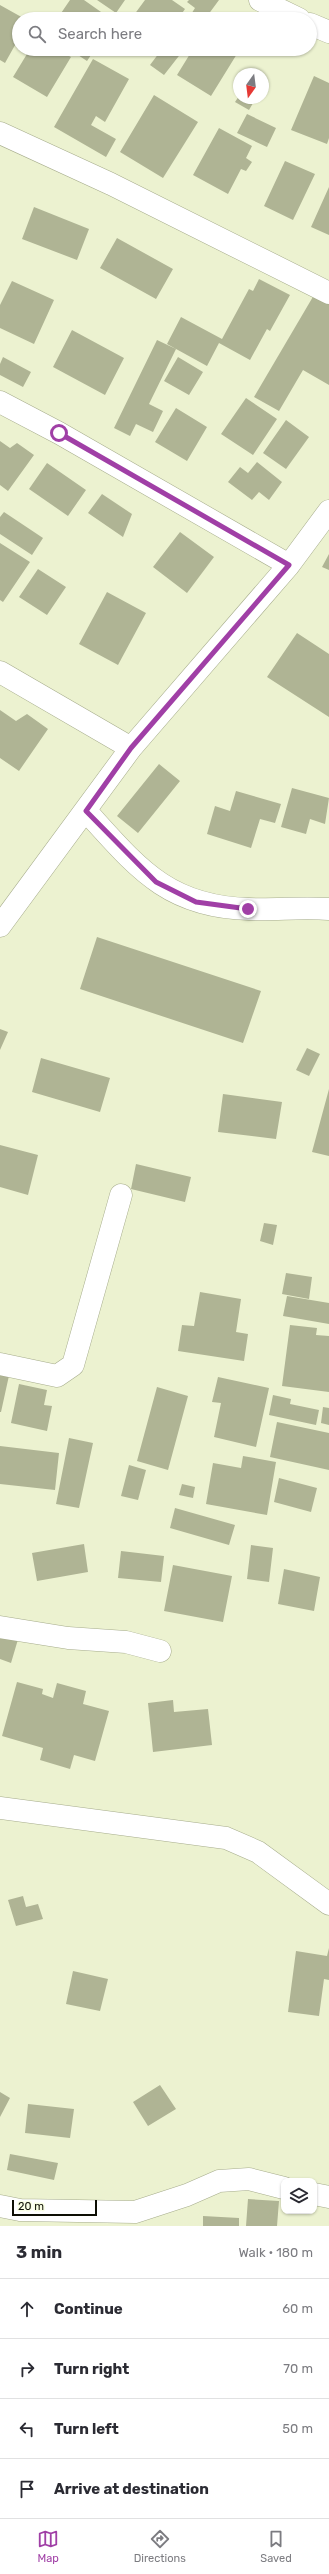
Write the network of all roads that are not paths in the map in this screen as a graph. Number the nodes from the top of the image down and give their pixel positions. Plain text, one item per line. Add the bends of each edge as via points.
1 (260, 0) edge
2 (285, 12) edge
3 (317, 27) edge
4 (329, 32) edge
5 (0, 133) edge
6 (329, 293) edge
7 (0, 402) edge
8 (329, 511) edge
9 (289, 565) junction
10 (0, 672) edge
11 (131, 748) junction
12 (86, 811) junction
13 (329, 908) edge
14 (0, 926) edge
15 (121, 1195) dead end
16 (0, 1364) edge
17 (0, 1627) edge
18 (160, 1651) dead end
19 (0, 1808) edge
20 (329, 1904) edge
21 (281, 2187) edge
22 (317, 2195) edge
23 (329, 2197) edge
24 (0, 2206) edge

1 - 2 street
3 - 4 street
5 - 6 street via 111,184
7 - 9 street
8 - 9 street
9 - 11 street
10 - 11 street
11 - 12 street
12 - 13 street via 156,882 196,902 248,909
12 - 14 street
15 - 16 street via 73,1365 57,1376
17 - 18 street via 68,1638 126,1642
19 - 20 street via 226,1838 258,1852
21 - 24 street via 249,2180 219,2181 187,2195 135,2212 20,2210
22 - 23 street

